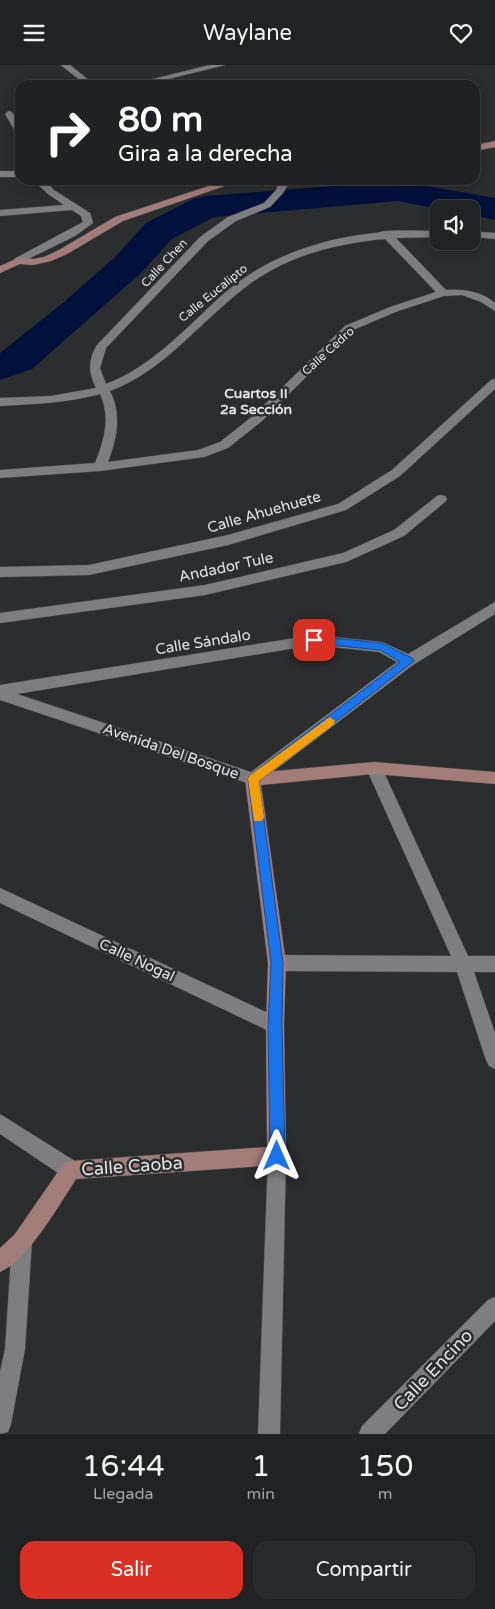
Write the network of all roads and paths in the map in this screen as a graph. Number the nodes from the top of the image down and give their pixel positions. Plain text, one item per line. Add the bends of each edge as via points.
1 (65, 65) edge
2 (175, 65) edge
3 (221, 65) edge
4 (187, 73) junction
5 (84, 80) edge
6 (156, 80) edge
7 (4, 115) edge
8 (15, 127) edge
9 (495, 144) edge
10 (480, 147) edge
11 (0, 174) edge
12 (15, 174) edge
13 (43, 185) edge
14 (222, 185) edge
15 (283, 185) edge
16 (73, 207) junction
17 (0, 213) edge
18 (386, 234) junction
19 (430, 234) edge
20 (480, 235) edge
21 (495, 236) edge
22 (18, 261) junction
23 (0, 270) edge
24 (443, 293) junction
25 (495, 308) edge
26 (495, 383) edge
27 (104, 388) junction
28 (0, 402) edge
29 (100, 467) junction
30 (0, 474) edge
31 (441, 499) dead end
32 (0, 572) edge
33 (495, 607) edge
34 (0, 618) edge
35 (408, 661) junction
36 (0, 693) edge
37 (374, 768) junction
38 (495, 778) edge
39 (253, 779) junction
40 (0, 895) edge
41 (277, 963) junction
42 (463, 963) junction
43 (495, 965) edge
44 (275, 1025) junction
45 (495, 1059) edge
46 (0, 1123) edge
47 (277, 1156) junction
48 (72, 1170) junction
49 (22, 1241) junction
50 (0, 1262) edge
51 (495, 1307) edge
52 (0, 1424) edge
53 (270, 1434) edge
54 (370, 1434) edge

1 - 5 street
2 - 4 street
3 - 4 street
4 - 6 street
7 - 8 street
9 - 10 street
11 - 12 street
13 - 16 street
14 - 22 street via 119,219 47,259 32,263
15 - 27 street, Calle Chen via 267,205 232,219 204,239 101,347 94,363
16 - 17 street
16 - 22 street via 86,215 88,223
18 - 19 street, Calle Eucalipto
18 - 24 street
18 - 27 street, Calle Eucalipto via 354,237 281,260 246,281 133,377
20 - 21 street
22 - 23 street
24 - 25 street, Calle Cedro via 463,292 485,300
24 - 29 street, Calle Cedro via 349,328 258,418 224,445 200,454
26 - 32 street, Calle Ahuehuete via 396,473 342,507 228,540 89,570
27 - 28 street, Calle Eucalipto via 64,399
27 - 29 street, Calle Chen via 111,408 111,423
29 - 30 street, Calle Cedro
31 - 34 street, Andador Tule via 399,533 346,557 205,590
33 - 35 street
35 - 36 street, Calle Sándalo via 382,647 314,640
35 - 39 street
36 - 39 street, Avenida Del Bosque
37 - 38 street, Avenida Del Bosque
37 - 39 street, Avenida Del Bosque
37 - 42 street
39 - 41 street
40 - 44 street, Calle Nogal
41 - 42 street
41 - 44 street
42 - 43 street
42 - 45 street
44 - 47 street
46 - 48 street, Calle Caoba
47 - 48 street, Calle Caoba
47 - 53 street
48 - 49 street
49 - 50 street
49 - 52 street via 14,1349
51 - 54 street, Calle Encino

